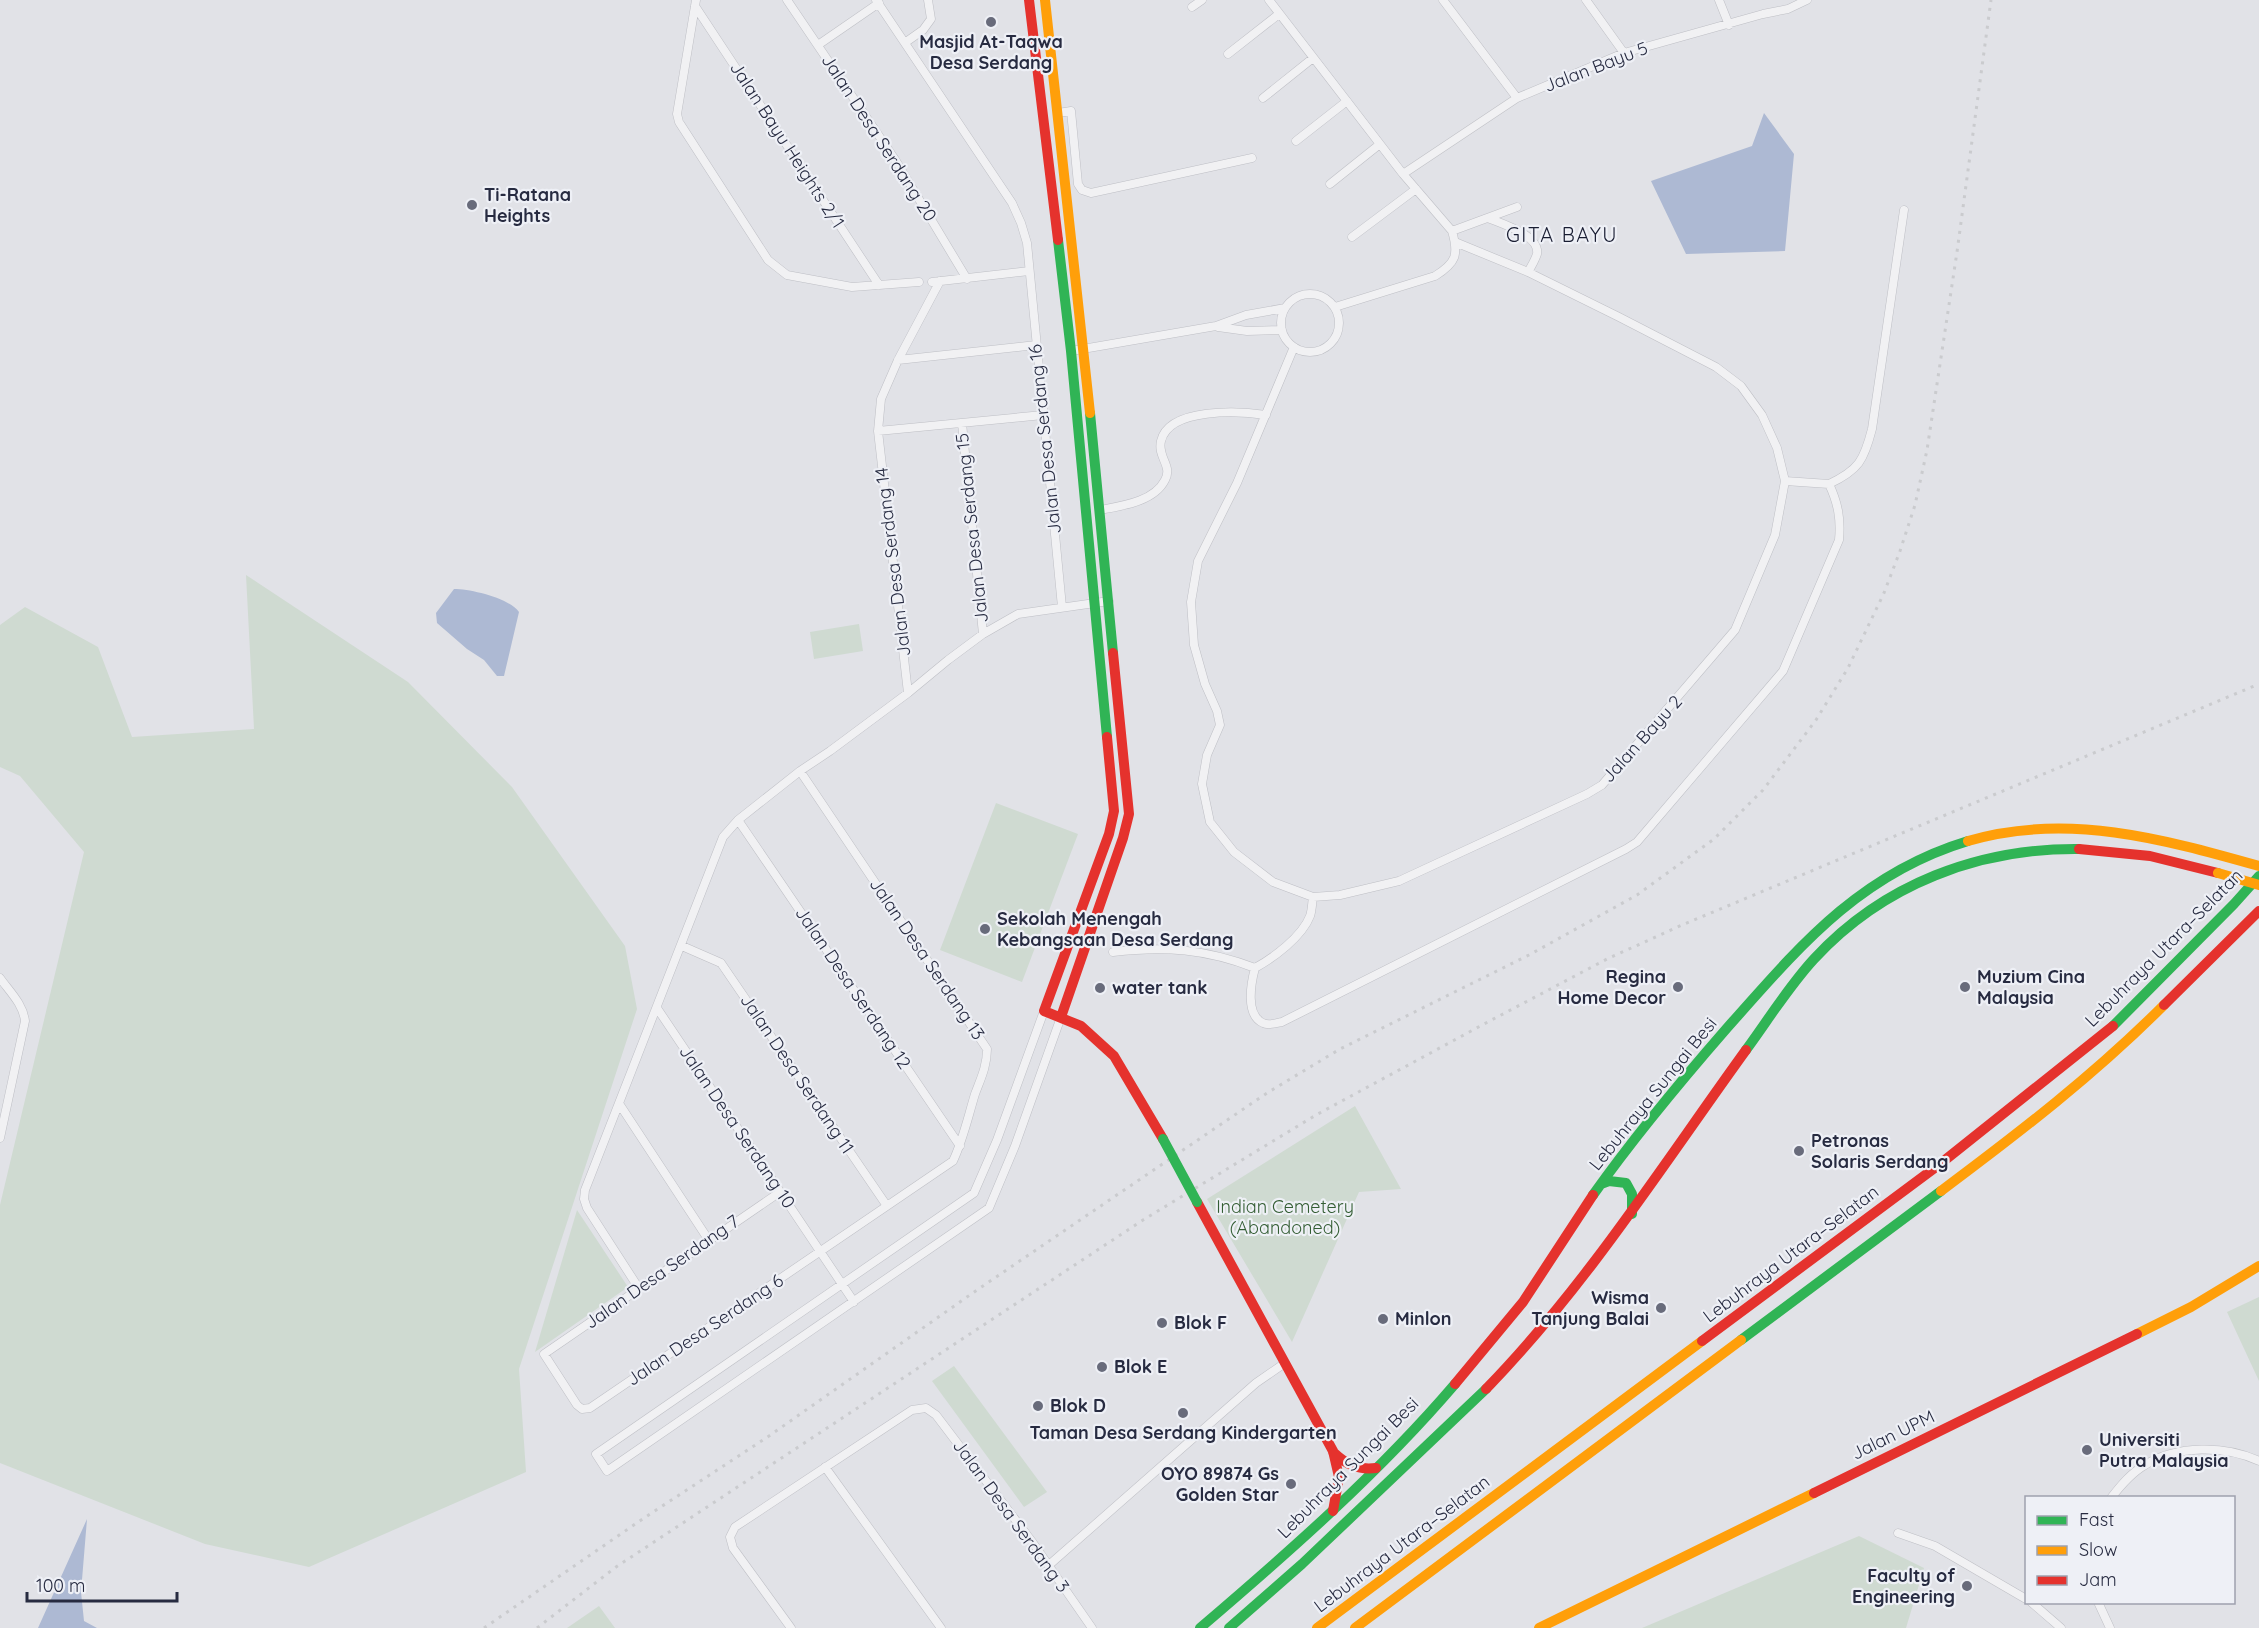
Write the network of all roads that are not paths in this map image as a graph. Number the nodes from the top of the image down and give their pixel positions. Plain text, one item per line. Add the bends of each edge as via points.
1 (787, 0) edge
2 (928, 0) edge
3 (1029, 0) edge
4 (1045, 0) edge
5 (1202, 0) edge
6 (1269, 0) edge
7 (1443, 0) edge
8 (1586, 0) edge
9 (1719, 0) edge
10 (1807, 0) edge
11 (878, 2) edge
12 (696, 3) edge
13 (1192, 7) dead end
14 (1279, 14) junction
15 (1729, 25) junction
16 (906, 42) junction
17 (818, 45) junction
18 (1624, 53) junction
19 (1228, 54) dead end
20 (1313, 58) junction
21 (1263, 98) dead end
22 (1517, 98) junction
23 (1347, 101) junction
24 (1058, 113) junction
25 (1296, 141) dead end
26 (1380, 144) junction
27 (1252, 158) dead end
28 (1403, 174) junction
29 (1329, 184) dead end
30 (1416, 189) junction
31 (1517, 207) dead end
32 (1904, 210) dead end
33 (1488, 218) junction
34 (1452, 231) junction
35 (1352, 237) dead end
36 (1455, 242) junction
37 (1029, 271) junction
38 (1528, 272) junction
39 (968, 279) junction
40 (919, 282) dead end
41 (879, 285) junction
42 (1335, 307) junction
43 (1286, 308) junction
44 (1216, 326) junction
45 (1282, 330) junction
46 (1036, 345) junction
47 (1294, 347) junction
48 (1084, 349) junction
49 (1071, 351) junction
50 (898, 360) junction
51 (1043, 415) junction
52 (1266, 415) junction
53 (962, 423) junction
54 (878, 431) junction
55 (1785, 481) junction
56 (1829, 484) junction
57 (1100, 510) junction
58 (1109, 601) junction
59 (1094, 603) junction
60 (1062, 607) junction
61 (983, 634) junction
62 (908, 693) junction
63 (800, 771) junction
64 (738, 820) junction
65 (2259, 866) edge
66 (2259, 876) edge
67 (2259, 885) edge
68 (1313, 897) junction
69 (2259, 911) edge
70 (682, 946) junction
71 (1113, 952) dead end
72 (1255, 968) junction
73 (0, 978) edge
74 (657, 1008) junction
75 (1044, 1011) junction
76 (1061, 1017) junction
77 (620, 1105) junction
78 (0, 1134) edge
79 (960, 1146) junction
80 (953, 1161) joint
81 (1601, 1184) junction
82 (780, 1192) junction
83 (887, 1206) junction
84 (1632, 1214) junction
85 (708, 1239) junction
86 (819, 1249) junction
87 (2259, 1266) edge
88 (841, 1283) junction
89 (639, 1287) junction
90 (854, 1302) junction
91 (544, 1354) joint
92 (1285, 1363) junction
93 (1333, 1451) junction
94 (2259, 1461) edge
95 (825, 1467) junction
96 (1376, 1468) junction
97 (2112, 1496) edge
98 (1333, 1511) junction
99 (1898, 1533) dead end
100 (1048, 1565) junction
101 (2025, 1598) edge
102 (2033, 1604) edge
103 (2099, 1604) edge
104 (791, 1628) edge
105 (941, 1628) edge
106 (1092, 1628) edge
107 (1200, 1628) edge
108 (1229, 1628) edge
109 (1317, 1628) edge
110 (1355, 1628) edge
111 (1539, 1628) edge
112 (2061, 1628) edge
113 (2110, 1628) edge

1 - 17 street, Jalan Desa Serdang 20
2 - 16 street via 928,24
3 - 49 main road
4 - 24 main road
5 - 13 street
6 - 14 street
7 - 22 street
8 - 18 street
9 - 15 street
10 - 15 street, Jalan Bayu 5
11 - 16 street, Jalan Desa Serdang 16
11 - 17 street
12 - 41 street, Jalan Bayu Heights 2/1
12 - 41 street via 678,122 768,260 786,275 852,287
14 - 19 street
14 - 20 street
15 - 18 street, Jalan Bayu 5
16 - 37 street, Jalan Desa Serdang 16 via 1012,203 1027,243
17 - 39 street, Jalan Desa Serdang 20 via 896,161
18 - 22 street, Jalan Bayu 5
20 - 21 street
20 - 23 street
22 - 28 street, Jalan Bayu 5
23 - 25 street
23 - 26 street
24 - 27 street via 1071,111 1078,184 1082,190 1091,192
24 - 48 main road
26 - 28 street
26 - 29 street
28 - 30 street
30 - 34 street
30 - 35 street
31 - 33 street
32 - 56 street via 1866,452 1858,466
33 - 34 street
33 - 38 street via 1528,235 1537,253
34 - 36 street
36 - 38 street
36 - 42 street via 1450,267 1435,276
37 - 39 street
37 - 46 street, Jalan Desa Serdang 16
38 - 55 street via 1716,367 1742,386 1762,415 1777,448
39 - 50 street, Jalan Desa Serdang 14 via 936,281
40 - 41 street
42 - 43 street via 1314,294 1298,297
42 - 47 street via 1338,330 1330,345 1313,352
43 - 44 street via 1246,315
43 - 45 street
44 - 45 street via 1247,332
44 - 48 street
45 - 47 street
46 - 50 street
46 - 51 street, Jalan Desa Serdang 16
47 - 52 street
48 - 49 street
48 - 57 main road
49 - 59 main road
50 - 54 street, Jalan Desa Serdang 14 via 881,399
51 - 53 street
51 - 60 street, Jalan Desa Serdang 16
52 - 57 street via 1215,413 1177,423 1161,441 1168,474 1164,483 1136,502
52 - 68 street via 1198,561 1191,602 1194,645 1220,725 1207,754 1202,784 1210,822 1234,852 1272,882
53 - 54 street
53 - 61 street, Jalan Desa Serdang 15
54 - 62 street, Jalan Desa Serdang 14
55 - 56 street
55 - 68 street, Jalan Bayu 2 via 1775,535 1734,630 1602,785 1399,881 1360,892
56 - 72 street via 1841,522 1839,540 1783,671 1637,842 1282,1022 1262,1023 1255,1016 1251,985
57 - 58 main road
58 - 59 street
58 - 76 main road via 1129,814
59 - 60 street
59 - 75 main road via 1114,811
60 - 61 street via 1018,614
61 - 62 street
62 - 63 street
63 - 64 street
63 - 79 street, Jalan Desa Serdang 13 via 987,1049 987,1064
64 - 70 street via 723,837 715,855
64 - 79 street, Jalan Desa Serdang 12
65 - 81 main road, Lebuhraya Sungai Besi via 2126,832 2057,827 2001,832 1918,860 1862,893 1802,945 1693,1067
66 - 109 main road, Lebuhraya Utara–Selatan via 2112,1028 1940,1164
67 - 84 main road, Lebuhraya Sungai Besi, bridge via 2142,854 2056,848 1982,857 1910,886 1875,907 1815,957
68 - 72 street via 1310,918 1295,937 1273,958
69 - 110 main road via 2126,1043 2034,1122
70 - 74 street
70 - 83 street, Jalan Desa Serdang 11 via 721,963
71 - 72 street via 1184,950 1226,957
73 - 78 street via 19,1003 25,1021
74 - 77 street
74 - 82 street, Jalan Desa Serdang 10
75 - 76 main road
75 - 88 street via 974,1193
76 - 90 street via 989,1208
76 - 92 main road, bridge via 1081,1026 1114,1056
77 - 85 street
77 - 89 street via 585,1190 585,1199 587,1208
79 - 80 street, Jalan Desa Serdang 13
80 - 83 street, Jalan Desa Serdang 6
81 - 84 main road via 1626,1184 1633,1198
81 - 96 main road, Lebuhraya Sungai Besi via 1524,1300
82 - 85 street, Jalan Desa Serdang 7
82 - 86 street, Jalan Desa Serdang 10
83 - 86 street, Jalan Desa Serdang 6
84 - 108 main road, Lebuhraya Sungai Besi via 1551,1318 1486,1388 1270,1595
85 - 89 street, Jalan Desa Serdang 7
86 - 88 street, Jalan Desa Serdang 10
86 - 91 street, Jalan Desa Serdang 6 via 590,1408 577,1405
87 - 111 main road, Jalan UPM via 2191,1307
88 - 90 street, Jalan Desa Serdang 10
88 - 90 street via 596,1454 607,1471
89 - 91 street, Jalan Desa Serdang 7
92 - 93 main road
92 - 100 street via 1256,1383
93 - 96 main road via 1351,1467
93 - 98 main road via 1339,1477
94 - 97 street via 2220,1450 2166,1455 2145,1464
95 - 100 street, Jalan Desa Serdang 3 via 912,1410 926,1408 936,1415
95 - 104 street via 735,1527 730,1537 733,1548
95 - 105 street
96 - 98 main road, Lebuhraya Sungai Besi
98 - 107 main road, Lebuhraya Sungai Besi
99 - 101 street via 1935,1546
100 - 106 street, Jalan Desa Serdang 3
102 - 112 street
103 - 113 street

